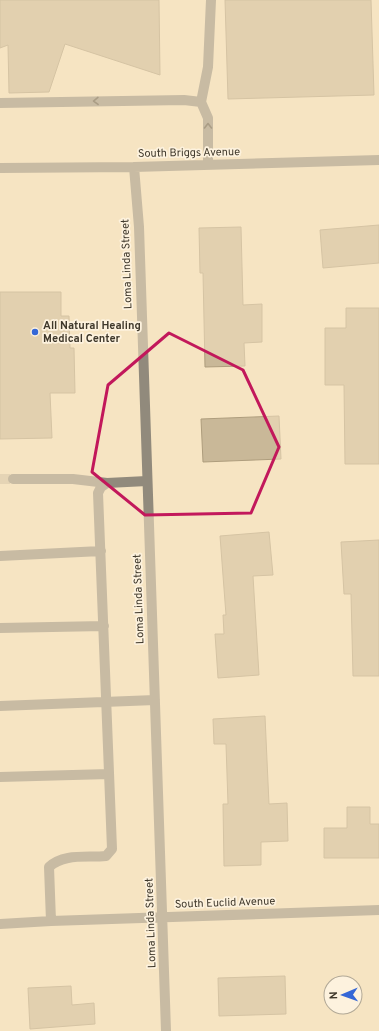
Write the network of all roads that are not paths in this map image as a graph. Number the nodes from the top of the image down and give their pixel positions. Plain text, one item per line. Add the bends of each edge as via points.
1 (211, 0) edge
2 (201, 102) junction
3 (0, 103) edge
4 (379, 160) edge
5 (208, 165) junction
6 (134, 167) junction
7 (0, 168) edge
8 (13, 479) tunnel mouth
9 (147, 481) junction
10 (107, 483) junction
11 (101, 551) junction
12 (0, 556) edge
13 (104, 626) junction
14 (0, 628) edge
15 (155, 700) junction
16 (107, 702) junction
17 (0, 706) edge
18 (109, 774) junction
19 (0, 777) edge
20 (379, 910) edge
21 (163, 917) junction
22 (51, 921) junction
23 (0, 924) edge
24 (166, 1031) edge

1 - 2 street via 208,67
2 -> 3 street via 184,100
5 -> 2 street via 208,118
4 - 5 street, South Briggs Avenue
5 - 6 street, South Briggs Avenue
6 - 7 street, South Briggs Avenue
6 - 9 street, Loma Linda Street via 139,227
8 - 10 street via 73,479
9 - 10 street
9 - 15 street, Loma Linda Street
10 - 11 street via 98,493
11 - 12 street
11 - 13 street
13 - 14 street
13 - 16 street
15 - 16 street
15 - 21 street, Loma Linda Street
16 - 17 street
16 - 18 street
18 - 19 street
18 - 22 street via 112,849 106,856 66,858 49,867
20 - 21 street, South Euclid Avenue
21 - 22 street, South Euclid Avenue
21 - 24 street, Loma Linda Street
22 - 23 street, South Euclid Avenue

